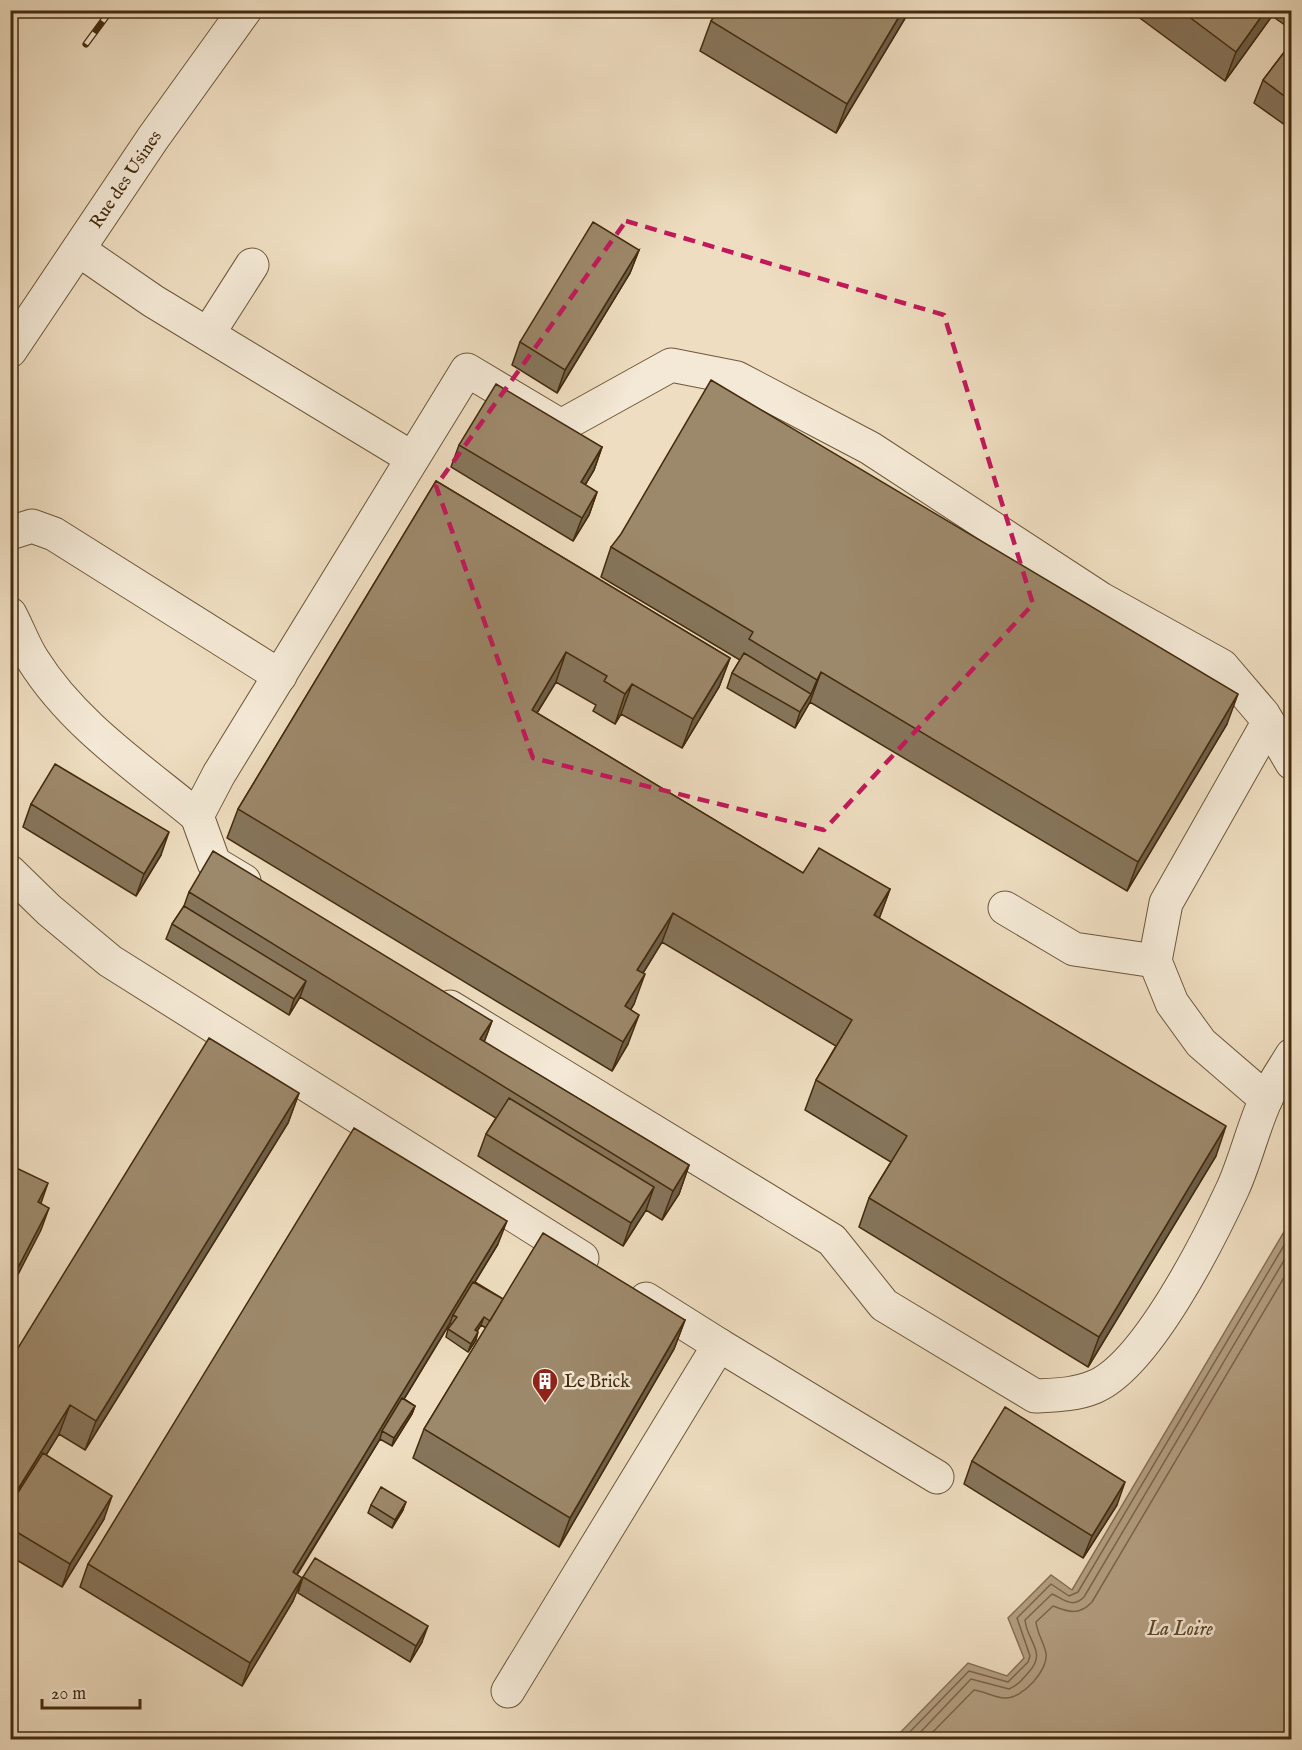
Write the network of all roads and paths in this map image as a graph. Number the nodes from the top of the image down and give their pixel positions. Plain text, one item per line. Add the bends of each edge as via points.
1 (245, 10) edge
2 (79, 250) junction
3 (252, 265) dead end
4 (208, 334) junction
5 (10, 351) edge
6 (412, 458) junction
7 (10, 533) edge
8 (10, 614) edge
9 (280, 676) junction
10 (1268, 723) junction
11 (1292, 763) edge
12 (196, 816) junction
13 (10, 872) edge
14 (265, 894) edge
15 (1005, 908) dead end
16 (1155, 961) junction
17 (427, 993) edge
18 (1292, 1055) edge
19 (1266, 1099) junction
20 (719, 1345) junction
21 (937, 1477) dead end
22 (508, 1691) dead end

1 - 2 street, Rue des Usines
2 - 4 street
2 - 5 street, Rue des Usines
3 - 4 street
4 - 6 street
6 - 9 street
6 - 10 street via 467,370 561,426 671,365 737,378 870,448 1101,598 1222,666
7 - 9 street via 32,526 54,534
8 - 12 street via 32,659 64,701 108,745
9 - 12 street
10 - 11 street
10 - 16 street via 1166,903
12 - 14 street via 214,863
13 - 20 street via 48,910 110,961
15 - 16 street via 1074,949
16 - 19 street via 1172,1003 1201,1043
17 - 19 street via 832,1239 884,1305 1035,1396 1064,1395 1094,1387 1121,1369 1153,1331 1194,1264 1233,1188
18 - 19 street
20 - 21 street
20 - 22 street

